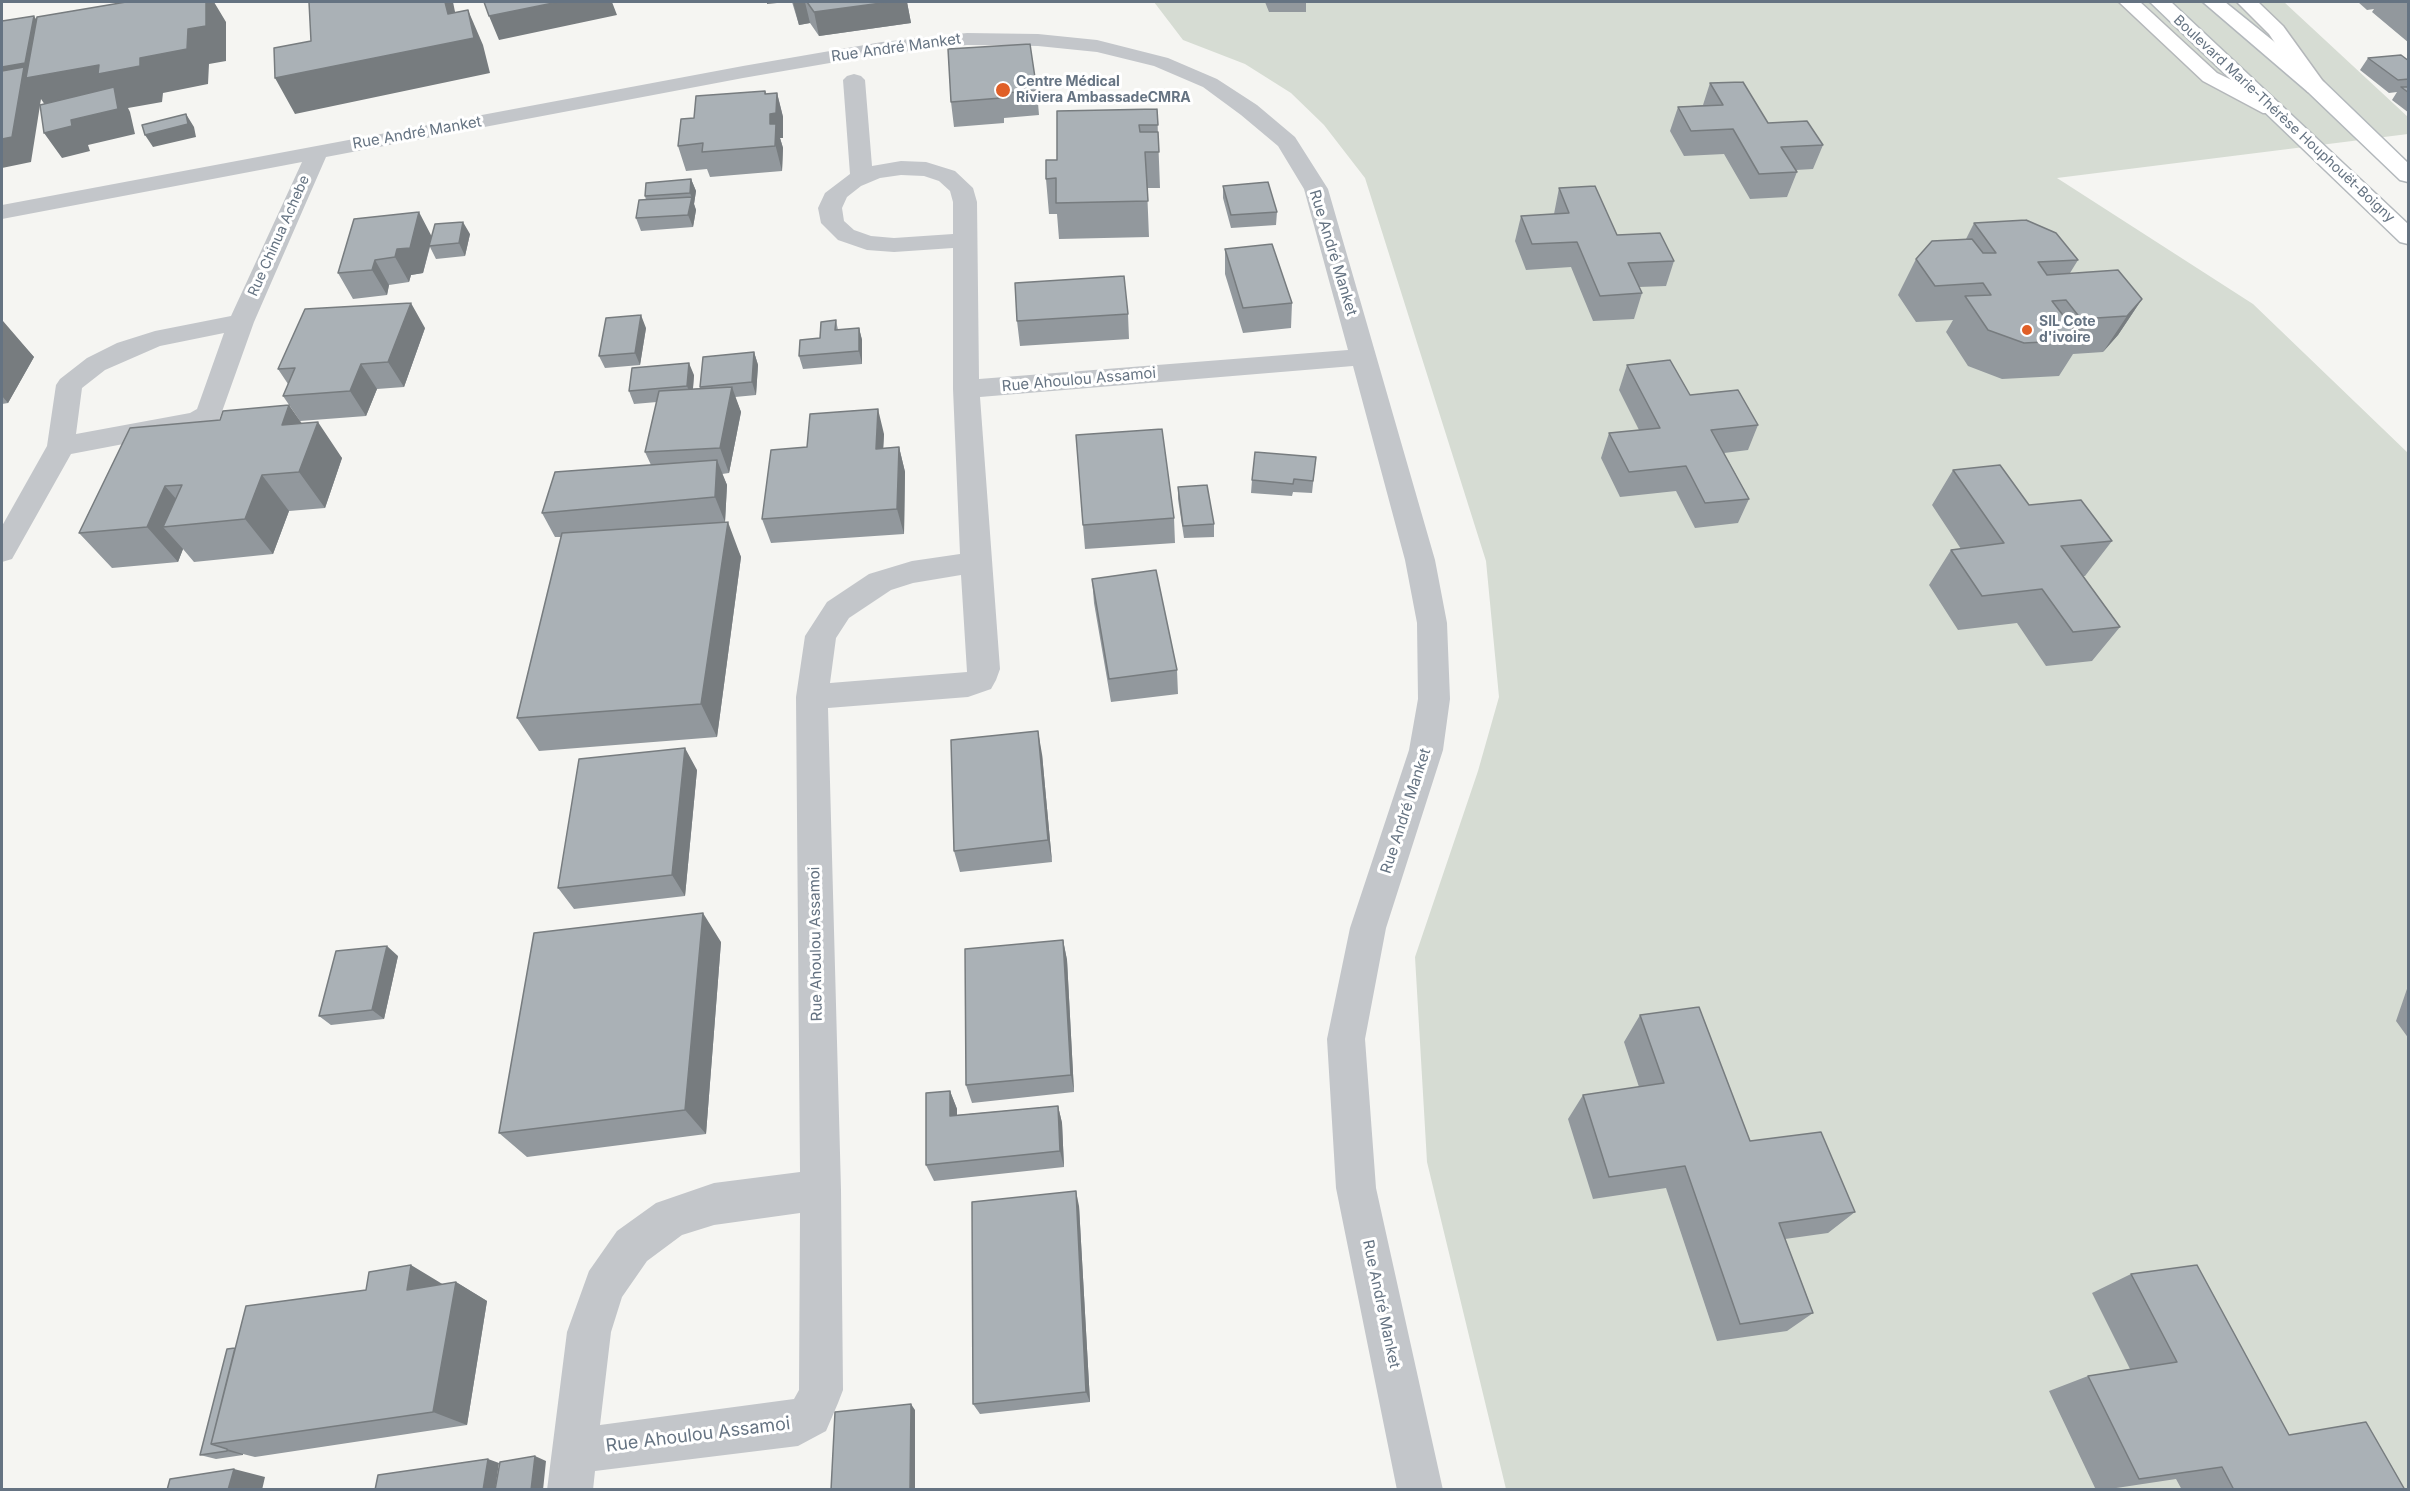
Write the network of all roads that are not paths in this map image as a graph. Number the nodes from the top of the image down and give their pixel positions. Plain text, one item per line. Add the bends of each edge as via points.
1 (2129, 2) edge
2 (2160, 2) edge
3 (2213, 2) edge
4 (2247, 2) edge
5 (854, 80) dead end
6 (2316, 87) junction
7 (2271, 108) junction
8 (318, 151) junction
9 (2409, 175) edge
10 (862, 177) junction
11 (2, 212) edge
12 (2409, 237) edge
13 (965, 240) junction
14 (241, 322) junction
15 (1364, 357) junction
16 (966, 389) junction
17 (61, 446) junction
18 (2, 551) edge
19 (975, 562) junction
20 (812, 697) junction
21 (821, 1190) junction
22 (572, 1470) edge
23 (1420, 1490) edge

1 - 7 main road via 2210,77
2 - 7 main road, Boulevard Marie-Thérèse Houphouët-Boigny
3 - 6 main road
4 - 6 main road via 2276,30
5 - 10 street
6 - 9 main road
7 - 12 main road, Boulevard Marie-Thérèse Houphouët-Boigny
8 - 11 street, Rue André Manket
8 - 14 street, Rue Chinua Achebe
8 - 15 street, Rue André Manket via 882,48 967,39 1097,46 1161,62 1210,83 1287,142 1316,189
10 - 13 street via 901,168 947,176 961,188 965,202
10 - 13 street via 837,194 830,208 833,223 846,235 867,243 894,245
13 - 16 street
14 - 17 street via 155,339 96,364 69,386
14 - 17 street, Rue Chinua Achebe via 206,417
15 - 16 street, Rue Ahoulou Assamoi
15 - 23 street, Rue André Manket via 1420,560 1432,623 1434,699 1426,750 1368,928 1346,1040 1356,1188
16 - 19 street
17 - 18 street
19 - 20 street, Rue Ahoulou Assamoi via 912,572 880,582 838,610 821,636
19 - 20 street via 984,669 980,680 968,685
20 - 21 street, Rue Ahoulou Assamoi
21 - 22 street, Rue Ahoulou Assamoi via 714,1204 671,1218 632,1246 604,1286 589,1332
21 - 22 street, Rue Ahoulou Assamoi via 821,1390 810,1415 798,1423

